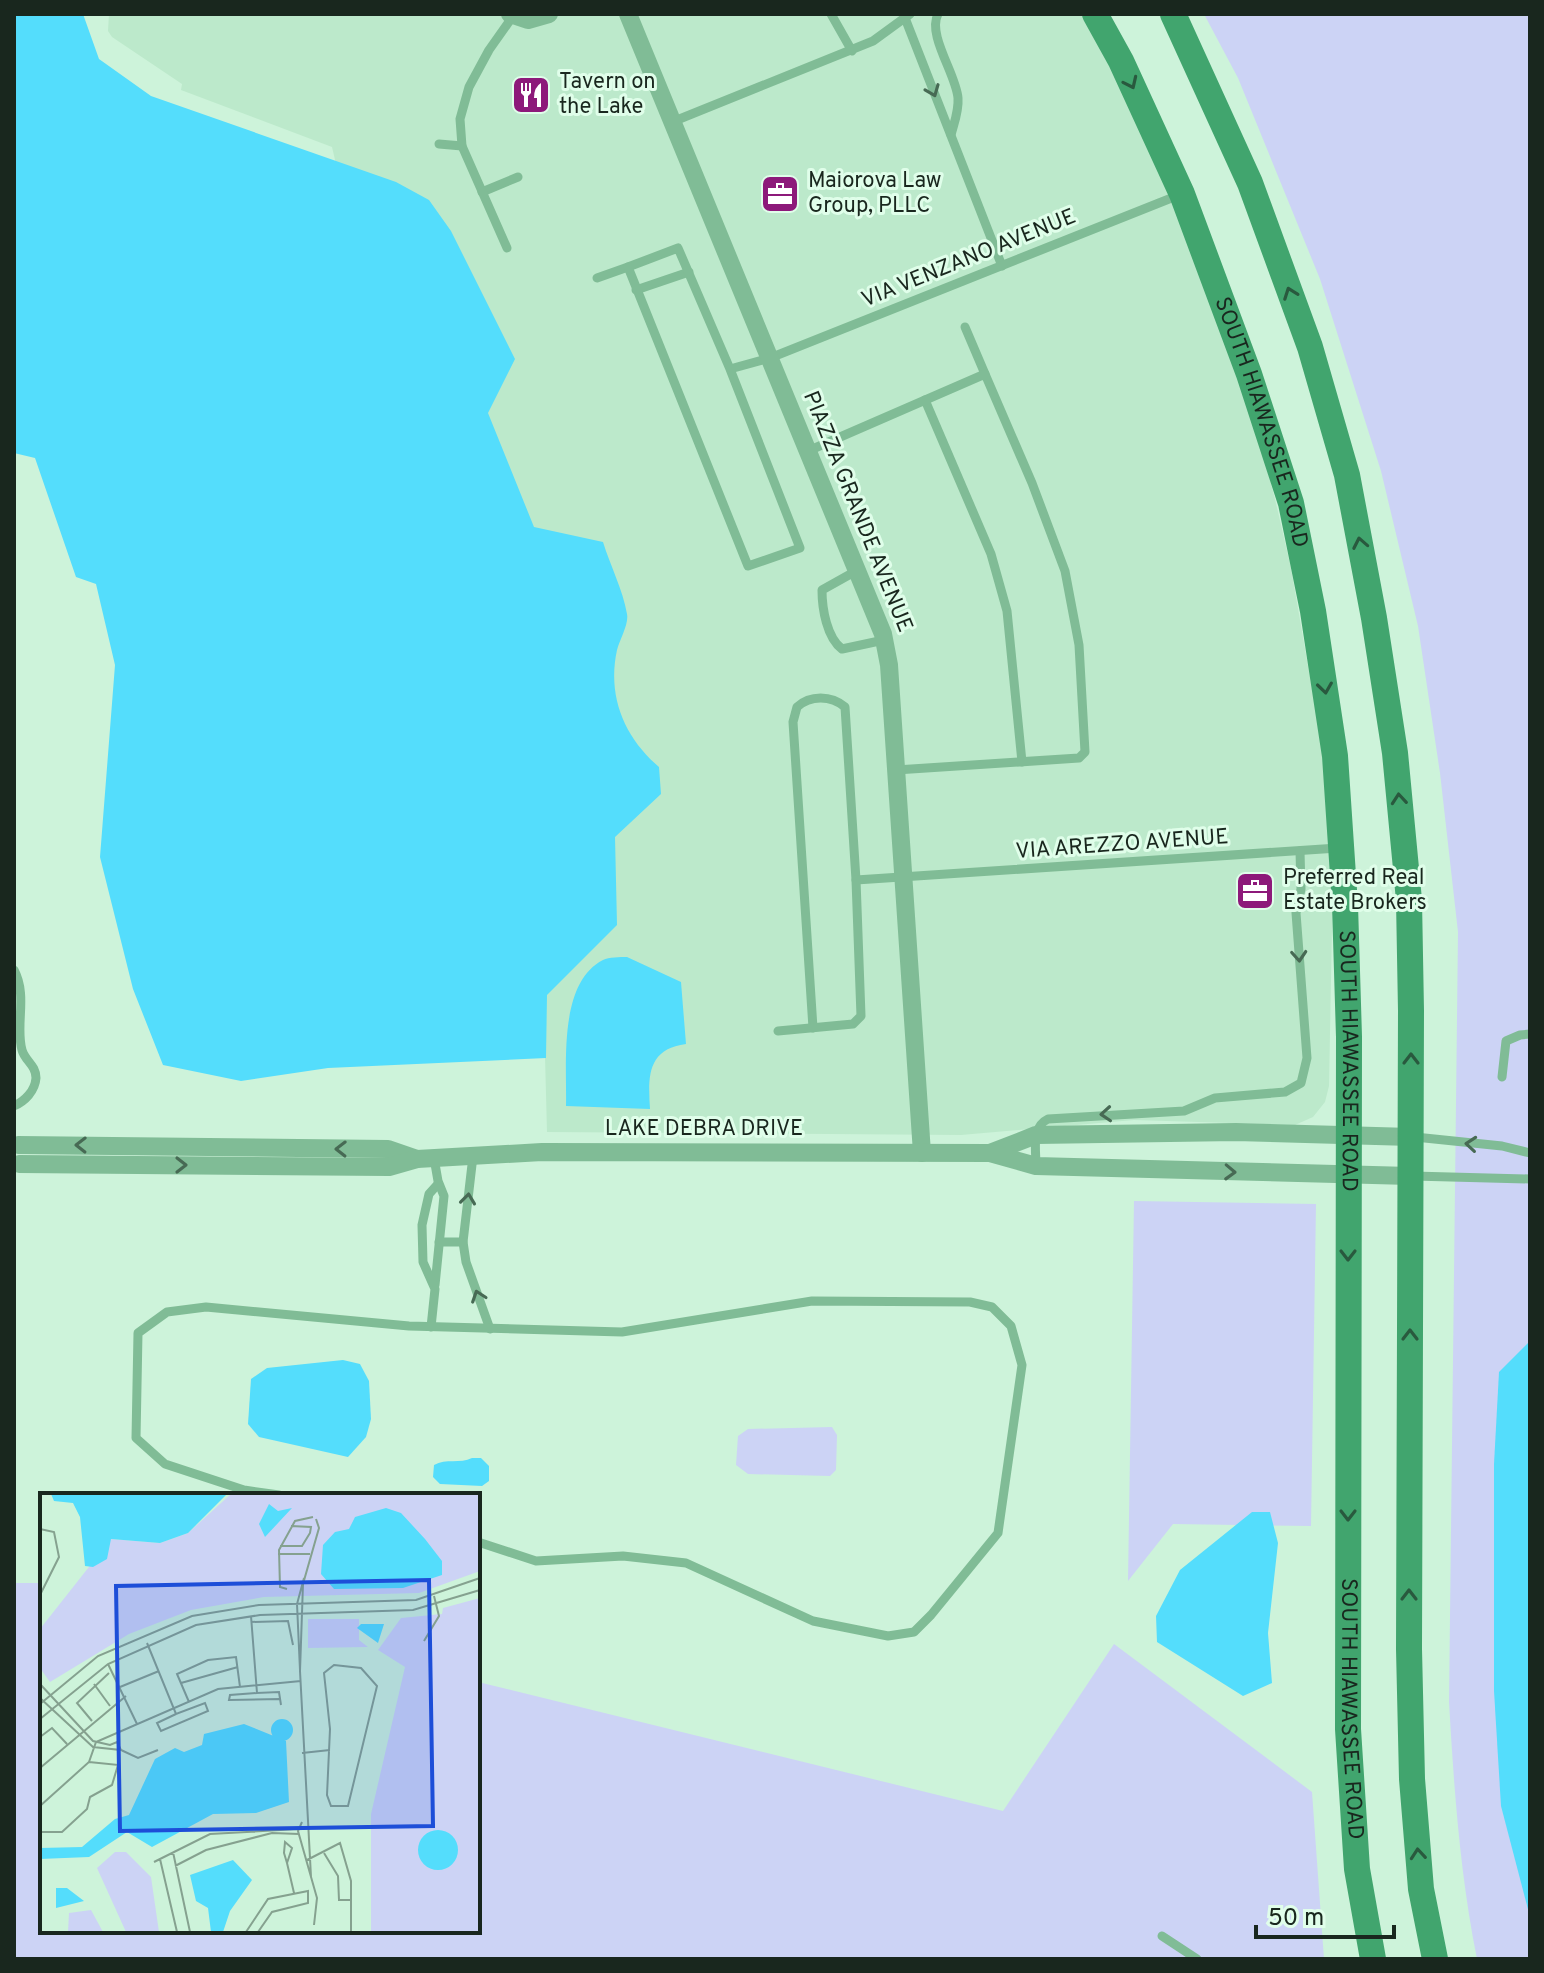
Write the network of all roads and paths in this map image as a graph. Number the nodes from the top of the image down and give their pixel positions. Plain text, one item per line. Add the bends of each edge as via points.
1 (549, 14) edge
2 (628, 14) edge
3 (831, 14) edge
4 (938, 14) edge
5 (1095, 14) edge
6 (1173, 14) edge
7 (512, 15) edge
8 (907, 16) edge
9 (852, 51) junction
10 (672, 122) junction
11 (951, 135) junction
12 (439, 144) dead end
13 (462, 146) junction
14 (518, 177) dead end
15 (482, 192) junction
16 (1182, 194) junction
17 (507, 248) dead end
18 (1002, 266) junction
19 (628, 267) junction
20 (689, 272) junction
21 (597, 278) dead end
22 (636, 290) junction
23 (965, 327) dead end
24 (770, 358) junction
25 (730, 369) junction
26 (985, 374) junction
27 (925, 400) junction
28 (808, 451) junction
29 (856, 571) junction
30 (884, 640) junction
31 (1022, 762) junction
32 (896, 770) junction
33 (1342, 848) junction
34 (1300, 851) junction
35 (904, 878) junction
36 (856, 880) junction
37 (14, 970) edge
38 (18, 1017) edge
39 (813, 1028) junction
40 (778, 1031) dead end
41 (1530, 1034) edge
42 (18, 1053) edge
43 (1502, 1077) dead end
44 (14, 1106) edge
45 (1154, 1133) junction
46 (1348, 1133) junction
47 (1036, 1135) junction
48 (1411, 1137) junction
49 (16, 1141) edge
50 (922, 1153) junction
51 (990, 1153) junction
52 (1530, 1153) edge
53 (473, 1156) junction
54 (426, 1159) junction
55 (1036, 1166) junction
56 (16, 1169) edge
57 (1152, 1170) junction
58 (1410, 1176) junction
59 (1348, 1177) junction
60 (1530, 1179) edge
61 (438, 1184) junction
62 (439, 1242) junction
63 (463, 1242) junction
64 (435, 1289) junction
65 (431, 1327) junction
66 (490, 1329) junction
67 (265, 1493) edge
68 (480, 1543) edge
69 (1162, 1936) dead end
70 (1197, 1959) edge
71 (1373, 1959) edge
72 (1435, 1959) edge

1 - 7 street via 528,20
2 - 10 street, PIAZZA GRANDE AVENUE
3 - 9 lane
4 - 11 lane via 934,27 959,102
5 -> 16 street, SOUTH HIAWASSEE ROAD
48 -> 6 street via 1409,900 1395,753 1347,475 1310,347 1255,198
7 - 13 lane via 469,87 460,119
8 - 9 lane
8 -> 11 lane
9 - 10 lane
10 - 24 street, PIAZZA GRANDE AVENUE
11 - 18 lane
12 - 13 lane
13 - 15 lane
14 - 15 lane
15 - 17 lane
16 - 18 lane, VIA VENZANO AVENUE
16 -> 33 street, SOUTH HIAWASSEE ROAD via 1249,374 1298,527 1333,742
18 - 24 lane, VIA VENZANO AVENUE
19 - 20 lane via 678,248
19 - 21 lane
19 - 22 lane
20 - 22 lane
20 - 25 lane
22 - 25 lane via 748,566 800,548
23 - 26 lane
24 - 25 lane, VIA VENZANO AVENUE
24 - 28 street, PIAZZA GRANDE AVENUE
26 - 27 lane
26 - 31 lane via 1065,571 1079,645 1085,752 1079,758
27 - 28 lane
27 - 31 lane via 991,554 1007,611
28 - 29 street, PIAZZA GRANDE AVENUE
29 - 30 street, PIAZZA GRANDE AVENUE
29 - 30 lane via 822,590 834,642 842,649
30 - 32 street, PIAZZA GRANDE AVENUE
31 - 32 lane
32 - 35 street, PIAZZA GRANDE AVENUE
33 - 34 lane, VIA AREZZO AVENUE
33 - 46 street, SOUTH HIAWASSEE ROAD
34 - 35 lane, VIA AREZZO AVENUE
34 -> 47 lane via 1296,913 1307,1058 1301,1083 1285,1092 1215,1098 1184,1111 1048,1119
35 - 36 lane, VIA AREZZO AVENUE
35 - 50 street, PIAZZA GRANDE AVENUE
36 - 39 lane via 861,1016 853,1024
36 - 39 lane via 845,707 832,699 810,699 797,707 793,722
37 - 38 lane via 19,978
38 - 42 lane
39 - 40 lane
41 - 43 lane via 1506,1041
42 - 44 lane via 33,1065 36,1079 29,1097
45 - 46 street, LAKE DEBRA DRIVE
45 - 47 street, LAKE DEBRA DRIVE
45 - 57 street
46 - 48 street, LAKE DEBRA DRIVE
46 - 59 street, SOUTH HIAWASSEE ROAD
47 - 51 street, LAKE DEBRA DRIVE
47 - 55 lane
52 -> 48 lane
48 - 58 street
54 -> 49 street, LAKE DEBRA DRIVE via 388,1149
49 - 56 street
50 - 51 street, LAKE DEBRA DRIVE
50 - 53 street, LAKE DEBRA DRIVE
51 - 55 street, LAKE DEBRA DRIVE
53 - 54 street, LAKE DEBRA DRIVE
63 -> 53 lane
56 -> 54 street, LAKE DEBRA DRIVE via 389,1167
54 - 61 lane
55 - 57 street, LAKE DEBRA DRIVE
57 -> 59 street, LAKE DEBRA DRIVE
58 - 59 street, LAKE DEBRA DRIVE
58 - 60 lane
72 -> 58 street via 1421,1889 1412,1779
59 -> 71 street, SOUTH HIAWASSEE ROAD via 1348,1729 1357,1869
61 - 62 lane via 444,1196
61 - 64 lane via 429,1194 422,1225 423,1262
62 - 63 lane
62 - 64 lane
66 -> 63 lane
64 - 65 lane
65 - 66 lane
65 - 67 lane via 206,1307 167,1312 138,1333 136,1438 165,1464
66 - 68 lane via 622,1332 812,1301 970,1302 992,1307 1011,1326 1022,1365 998,1533 914,1632 888,1636 813,1621 686,1563 623,1556 536,1561
69 - 70 lane

